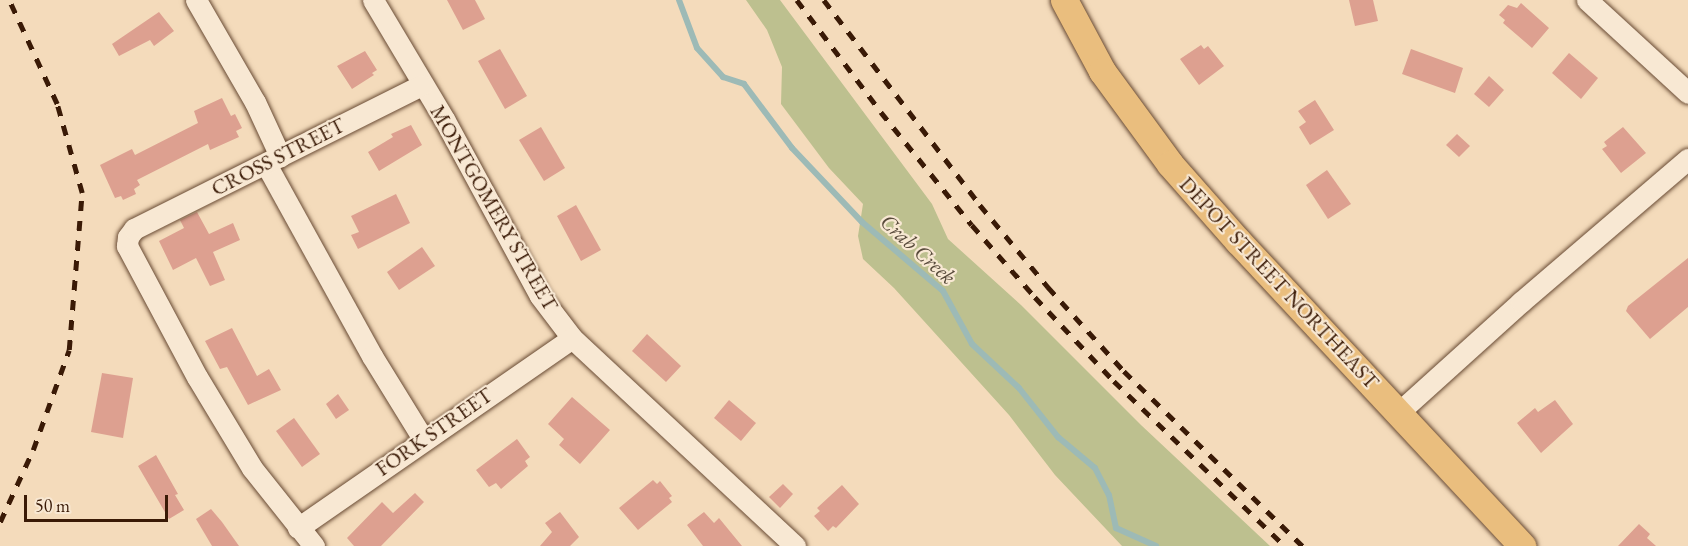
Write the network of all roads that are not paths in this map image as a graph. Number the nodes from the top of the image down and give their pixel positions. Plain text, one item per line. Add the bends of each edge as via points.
1 (196, 0) edge
2 (373, 0) edge
3 (1064, 0) edge
4 (1587, 0) edge
5 (421, 85) junction
6 (1688, 93) edge
7 (1688, 159) edge
8 (273, 160) junction
9 (572, 338) junction
10 (1398, 413) junction
11 (423, 439) junction
12 (298, 528) junction
13 (314, 546) edge
14 (795, 546) edge
15 (1522, 546) edge

1 - 8 street via 255,102
2 - 5 street, MONTGOMERY STREET
3 - 10 main road, DEPOT STREET NORTHEAST via 1102,71 1170,164
4 - 6 street
5 - 8 street, CROSS STREET
5 - 9 street, MONTGOMERY STREET via 444,119 540,296
7 - 10 street
8 - 11 street via 372,356
8 - 12 street, CROSS STREET via 134,230 127,246 197,377 252,468
9 - 11 street, FORK STREET
9 - 14 street, MONTGOMERY STREET
10 - 15 main road, DEPOT STREET NORTHEAST
11 - 12 street, FORK STREET
12 - 13 street

